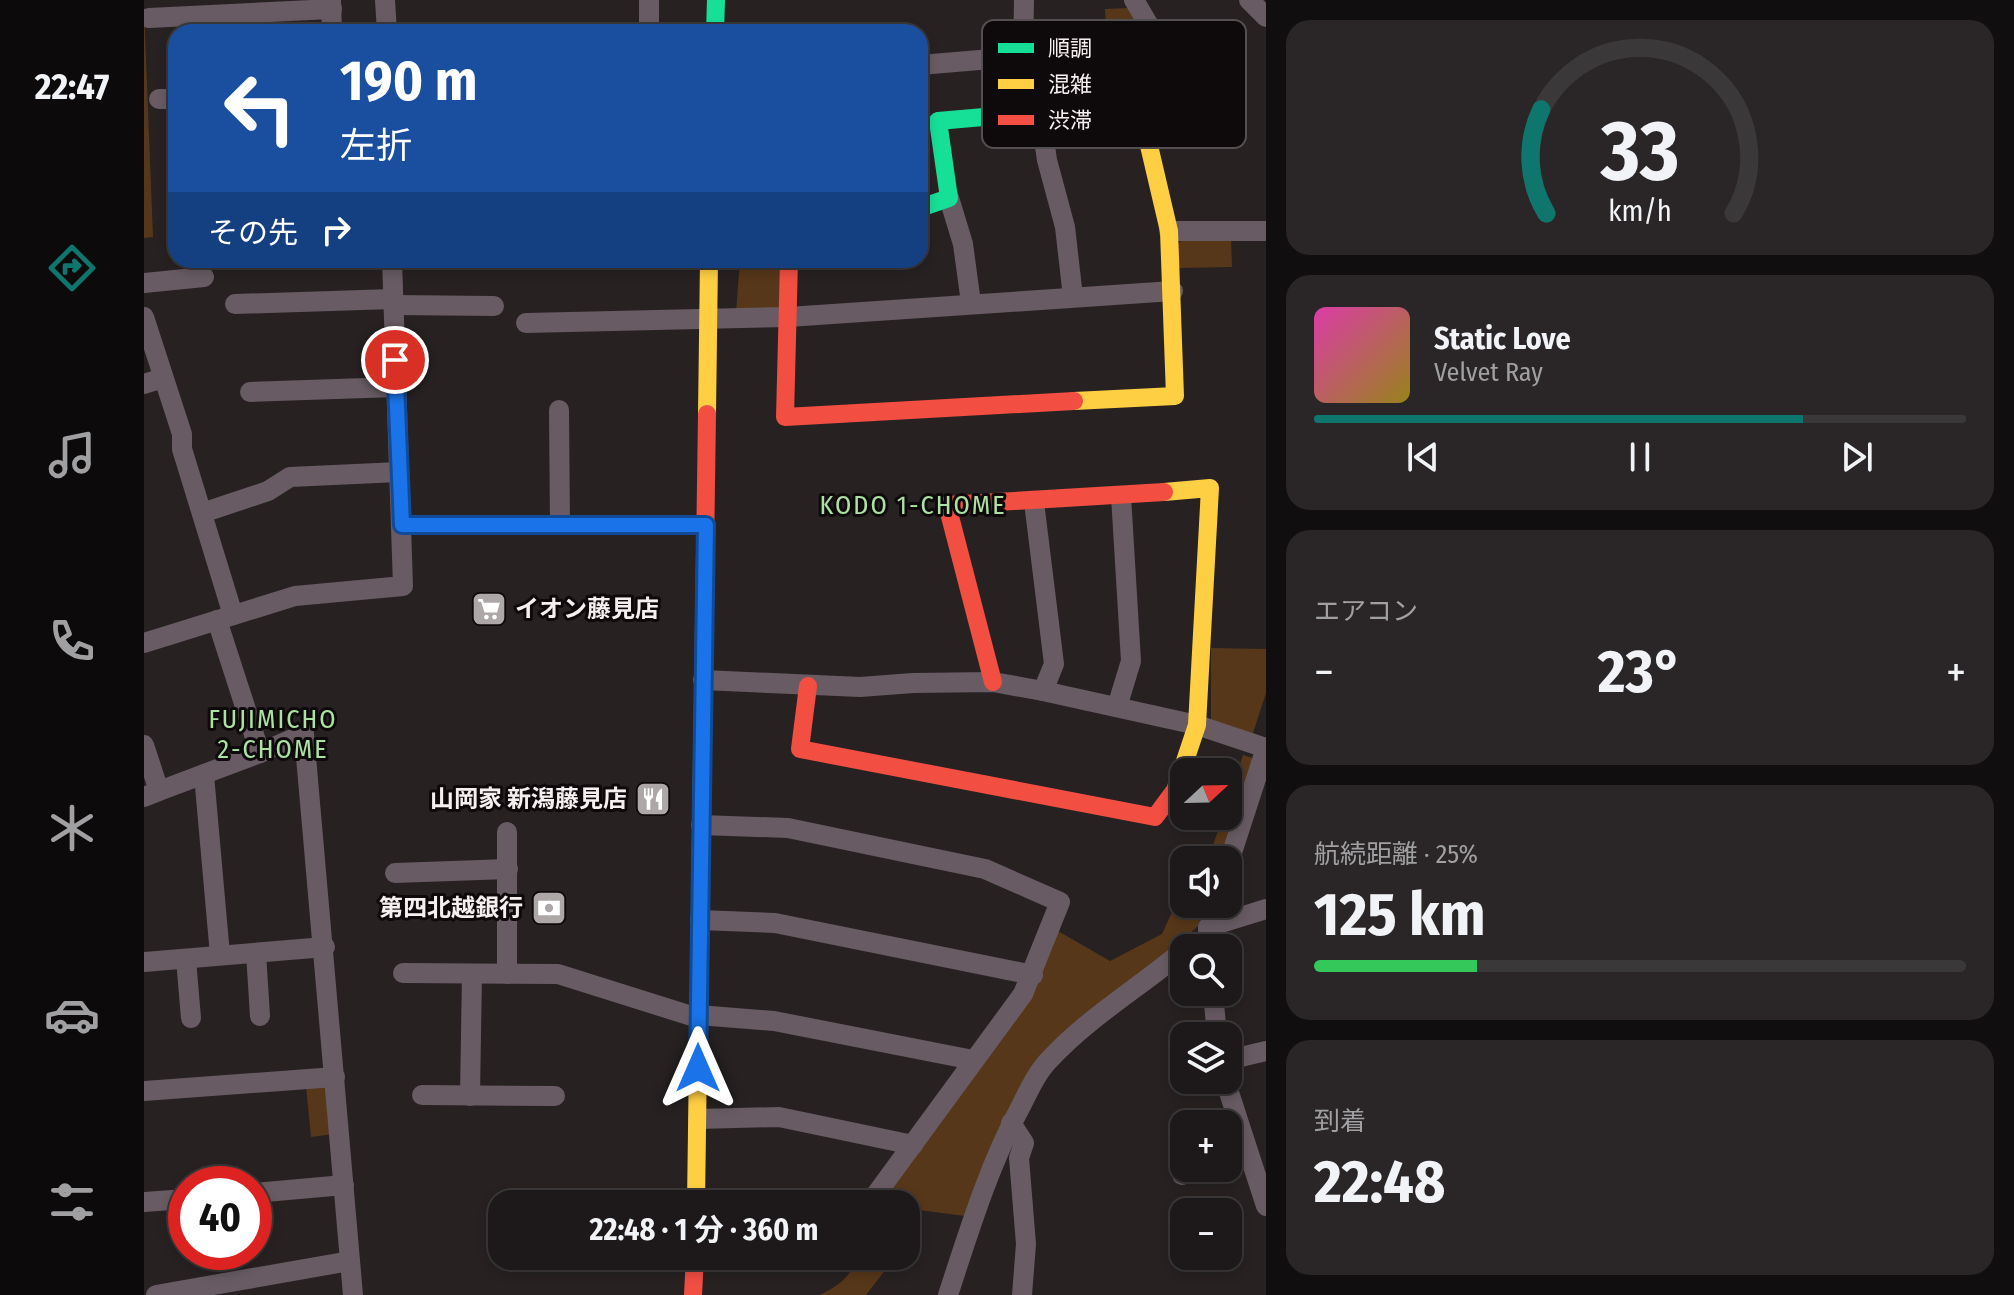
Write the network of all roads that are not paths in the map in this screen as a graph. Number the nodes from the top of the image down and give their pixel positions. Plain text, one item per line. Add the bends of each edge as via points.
1 (385, 0) edge
2 (649, 0) edge
3 (716, 0) edge
4 (1024, 0) edge
5 (1134, 0) edge
6 (1249, 0) edge
7 (332, 4) edge
8 (1266, 17) edge
9 (149, 18) dead end
10 (1024, 20) edge
11 (1145, 20) edge
12 (386, 24) edge
13 (649, 24) edge
14 (715, 24) edge
15 (982, 61) edge
16 (928, 64) edge
17 (982, 117) edge
18 (1045, 148) edge
19 (1150, 148) edge
20 (949, 198) junction
21 (928, 205) edge
22 (1169, 231) junction
23 (1266, 231) edge
24 (392, 268) edge
25 (709, 268) edge
26 (789, 268) edge
27 (204, 277) dead end
28 (144, 283) edge
29 (1173, 291) junction
30 (1073, 297) junction
31 (393, 302) junction
32 (971, 303) junction
33 (235, 304) dead end
34 (494, 306) dead end
35 (144, 317) edge
36 (788, 317) junction
37 (708, 318) junction
38 (526, 323) dead end
39 (154, 381) edge
40 (396, 387) junction
41 (250, 392) dead end
42 (559, 410) dead end
43 (399, 472) junction
44 (1121, 496) junction
45 (1034, 502) junction
46 (202, 513) junction
47 (560, 524) junction
48 (402, 525) junction
49 (706, 525) junction
50 (225, 617) junction
51 (144, 643) edge
52 (703, 680) junction
53 (993, 682) junction
54 (808, 686) junction
55 (1043, 691) junction
56 (1117, 707) junction
57 (1197, 725) junction
58 (144, 745) edge
59 (260, 753) junction
60 (204, 775) junction
61 (151, 794) edge
62 (701, 825) junction
63 (507, 832) dead end
64 (1234, 846) edge
65 (508, 869) junction
66 (395, 873) dead end
67 (1266, 909) edge
68 (1211, 918) edge
69 (700, 920) junction
70 (1208, 927) junction
71 (1201, 934) edge
72 (1208, 934) edge
73 (325, 947) junction
74 (256, 953) junction
75 (220, 955) junction
76 (186, 959) junction
77 (1170, 960) edge
78 (144, 962) edge
79 (403, 973) dead end
80 (472, 974) junction
81 (507, 974) junction
82 (1033, 975) junction
83 (260, 1016) dead end
84 (698, 1017) junction
85 (191, 1018) dead end
86 (1266, 1051) edge
87 (1242, 1057) edge
88 (973, 1060) junction
89 (335, 1077) junction
90 (144, 1091) edge
91 (422, 1095) dead end
92 (470, 1096) junction
93 (555, 1096) dead end
94 (698, 1119) junction
95 (1011, 1123) junction
96 (913, 1145) junction
97 (1242, 1153) edge
98 (344, 1185) junction
99 (696, 1190) edge
100 (879, 1190) edge
101 (272, 1191) edge
102 (168, 1200) edge
103 (144, 1202) edge
104 (1266, 1206) edge
105 (350, 1261) junction
106 (694, 1270) edge
107 (156, 1295) edge
108 (353, 1295) edge
109 (693, 1295) edge
110 (948, 1295) edge
111 (1022, 1295) edge

1 - 12 street
2 - 13 street
3 - 14 street
4 - 10 street
5 - 11 street
6 - 8 street
7 - 9 street
15 - 16 street
17 - 20 street via 938,121
18 - 30 street via 1065,227
19 - 22 street
20 - 21 street
20 - 32 street via 963,244
22 - 23 street
22 - 29 street
24 - 31 street
25 - 37 street
26 - 36 street
27 - 28 street
29 - 30 street
29 - 36 street via 1175,396 785,417
30 - 32 street
31 - 33 street
31 - 34 street
31 - 40 street
32 - 36 street
35 - 39 street
36 - 37 street
37 - 38 street
37 - 49 street
39 - 46 street via 182,434
40 - 41 street
40 - 43 street
42 - 47 street
43 - 46 street via 290,477 268,491
43 - 48 street
44 - 45 street
44 - 56 street via 1131,661
44 - 57 street via 1210,488
45 - 53 street via 947,505
45 - 55 street via 1054,664
46 - 50 street
47 - 48 street
47 - 49 street
48 - 50 street via 403,586 295,596
49 - 52 street
50 - 51 street
50 - 59 street
52 - 54 street
52 - 62 street
53 - 54 street
53 - 55 street
54 - 57 street via 800,749 1155,817 1175,790
55 - 56 street
56 - 57 street
57 - 64 street via 1266,748
58 - 61 street
59 - 60 street
59 - 73 street via 304,734
60 - 61 street
60 - 75 street
62 - 69 street
62 - 82 street via 788,828 985,869 1060,902
63 - 65 street
65 - 66 street
65 - 81 street
67 - 70 street
68 - 70 street
69 - 82 street via 775,923
69 - 84 street
70 - 71 street
70 - 72 street
73 - 74 street
73 - 89 street
74 - 75 street
74 - 83 street
75 - 76 street
76 - 78 street
76 - 85 street
77 - 95 street via 1049,1060
79 - 80 street
80 - 81 street
80 - 92 street
81 - 84 street via 558,974
82 - 88 street
84 - 88 street via 774,1021
84 - 94 street
86 - 87 street
88 - 96 street
89 - 90 street
89 - 98 street
91 - 92 street
92 - 93 street
94 - 96 street via 779,1117
94 - 99 street
95 - 110 street
95 - 111 street via 1024,1143 1019,1158 1026,1244
96 - 100 street
97 - 104 street
98 - 101 street
98 - 105 street
102 - 103 street
105 - 107 street
105 - 108 street
106 - 109 street

